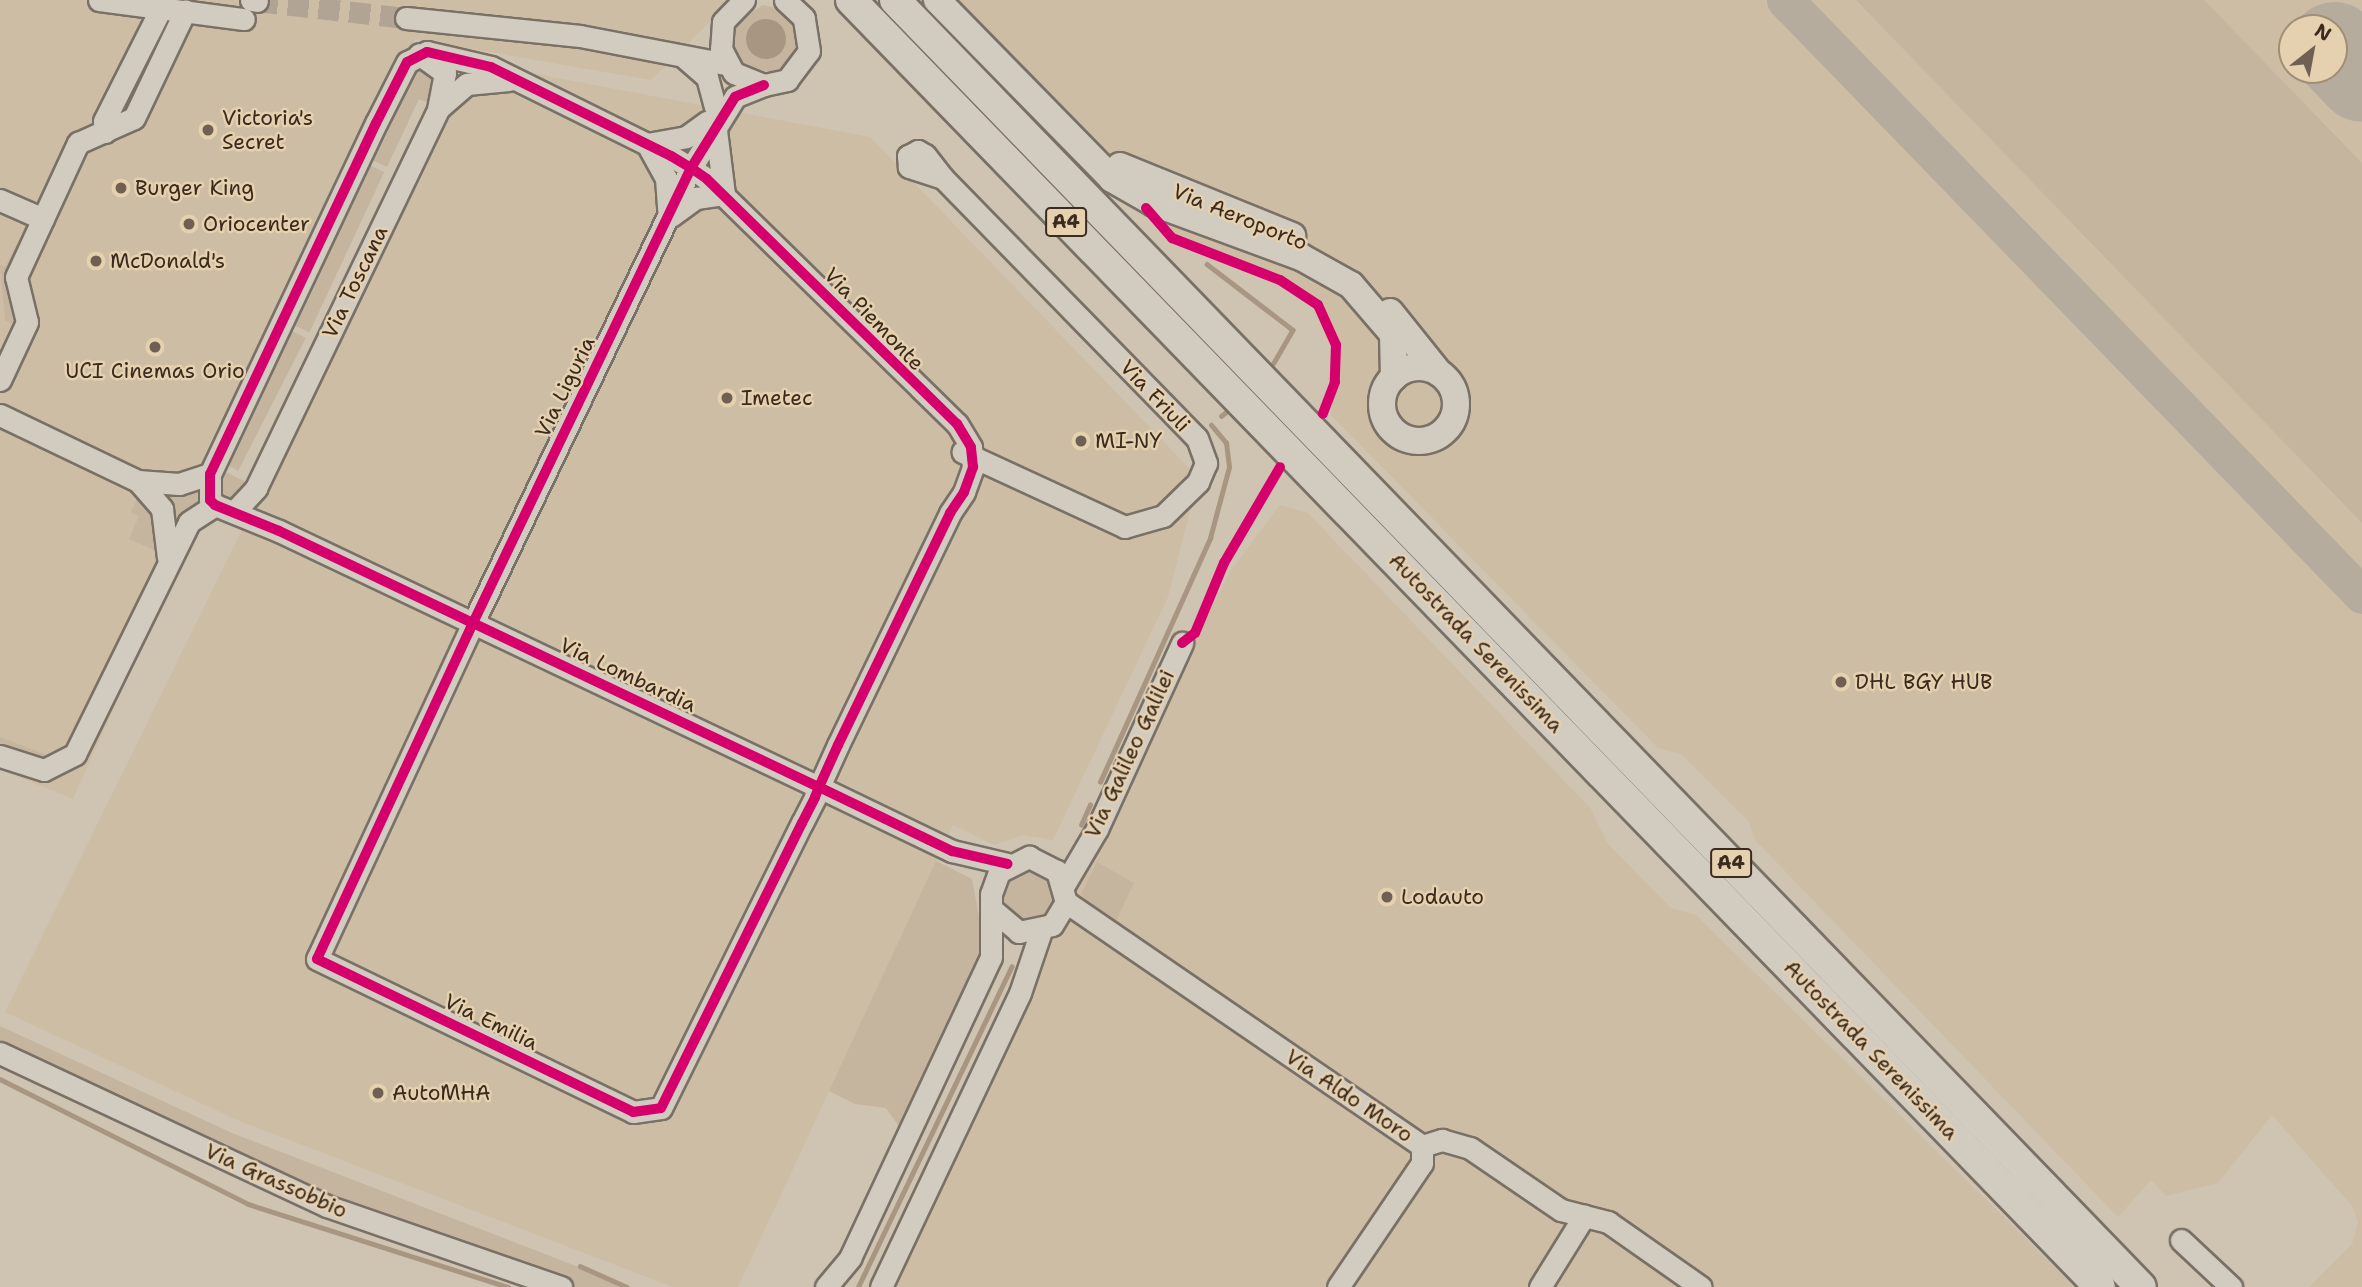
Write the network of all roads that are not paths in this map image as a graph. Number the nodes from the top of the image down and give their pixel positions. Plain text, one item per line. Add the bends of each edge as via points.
1 (99, 0) edge
2 (744, 0) edge
3 (785, 0) edge
4 (851, 0) edge
5 (895, 0) edge
6 (937, 0) edge
7 (257, 1) edge
8 (161, 8) junction
9 (247, 9) edge
10 (186, 11) junction
11 (405, 18) tunnel mouth
12 (419, 54) junction
13 (682, 56) junction
14 (726, 64) junction
15 (514, 80) junction
16 (764, 85) junction
17 (438, 110) junction
18 (713, 118) junction
19 (105, 132) junction
20 (647, 144) junction
21 (1081, 147) junction
22 (691, 168) junction
23 (943, 178) dead end
24 (724, 194) junction
25 (0, 200) edge
26 (43, 219) junction
27 (667, 219) junction
28 (1440, 373) junction
29 (1394, 377) junction
30 (0, 380) edge
31 (0, 415) edge
32 (955, 434) junction
33 (973, 458) junction
34 (210, 474) junction
35 (138, 481) junction
36 (1029, 483) junction
37 (256, 488) junction
38 (225, 509) junction
39 (950, 513) junction
40 (279, 531) junction
41 (168, 560) junction
42 (473, 623) junction
43 (1182, 643) dead end
44 (0, 756) edge
45 (819, 787) junction
46 (952, 851) junction
47 (1076, 856) junction
48 (1040, 859) junction
49 (1008, 864) junction
50 (1065, 893) junction
51 (993, 903) junction
52 (1046, 928) junction
53 (1112, 937) junction
54 (0, 1053) edge
55 (1422, 1146) junction
56 (1584, 1216) junction
57 (2181, 1240) dead end
58 (561, 1287) edge
59 (826, 1287) edge
60 (881, 1287) edge
61 (1338, 1287) edge
62 (1541, 1287) edge
63 (1701, 1287) edge
64 (2100, 1287) edge
65 (2141, 1287) edge
66 (2231, 1287) edge

1 - 8 street
2 - 14 street via 721,32
3 - 16 street, Via Liguria via 804,18 809,51 793,76
4 - 64 highway, Autostrada Serenissima / A4
5 - 65 highway, Autostrada Serenissima / A4
6 - 21 main road, Via Aeroporto
7 - 9 street
8 - 10 street
8 - 19 street via 104,121
9 - 10 street
10 - 19 street via 134,118
11 - 13 street via 580,36
12 - 15 street, Via Piemonte via 462,57
12 - 17 street, Via Toscana via 445,72
12 - 34 street via 404,68
13 - 14 street
13 - 18 street via 707,77
14 - 16 street via 743,79
14 - 18 street
15 - 17 street via 467,84
15 - 20 street, Via Piemonte
16 - 18 street, Via Liguria via 735,97
17 - 37 street, Via Toscana
18 - 20 street, Via Liguria via 686,137
18 - 22 street, Via Liguria
18 - 24 street
19 - 26 street via 78,143
20 - 22 street, Via Piemonte
20 - 27 street, Via Liguria via 666,178
21 - 28 main road, Via Aeroporto via 1258,221 1347,266
21 - 29 main road, Via Aeroporto via 1112,179 1145,199 1340,276 1393,334
22 - 24 street, Via Piemonte
22 - 27 street, Via Liguria
23 - 36 street, Via Friuli via 1197,438 1206,455 1198,482 1156,521 1136,528 1115,525
24 - 27 street, Via Liguria via 696,198
24 - 32 street, Via Piemonte
25 - 26 street
26 - 30 street via 15,283 27,322
27 - 42 street, Via Liguria
28 - 29 main road via 1413,367
28 - 29 main road via 1453,388 1457,408 1444,432 1426,441 1400,436 1386,421 1383,394
31 - 35 street
32 - 33 street, Via Friuli
32 - 36 street, Via Friuli
32 - 39 street, Via Piemonte via 957,472
33 - 36 street, Via Friuli
33 - 39 street, Via Piemonte via 970,479
34 - 35 street via 179,484
34 - 38 street via 207,492
35 - 41 street via 162,509
37 - 38 street, Via Toscana
37 - 40 street, Via Lombardia via 258,504
38 - 40 street, Via Lombardia
38 - 41 street, Via Toscana via 194,516
39 - 45 street, Via Piemonte
40 - 42 street, Via Lombardia
41 - 44 street, Via Toscana via 75,754 44,770
42 - 45 street, Via Lombardia
42 - 45 street, Via Emilia via 317,959 633,1112 649,1114 669,1097
43 - 47 street, Via Galileo Galilei via 1097,829
45 - 46 street, Via Lombardia
46 - 49 street, Via Lombardia
46 - 51 street, Via Lombardia
47 - 48 street, Via Galileo Galilei
47 - 50 street, Via Galileo Galilei
48 - 49 street
48 - 50 street
49 - 51 street
50 - 52 street
50 - 53 street, Via Aldo Moro
51 - 52 street via 1019,932
51 - 59 street via 991,957 850,1258
52 - 53 street, Via Aldo Moro via 1084,925
52 - 60 street via 1020,993
53 - 55 street, Via Aldo Moro
54 - 58 street, Via Grassobbio via 327,1206
55 - 56 street, Via Aldo Moro via 1442,1140 1470,1148 1561,1210
55 - 61 street via 1422,1163
56 - 62 street
56 - 63 street, Via Aldo Moro via 1608,1222
57 - 66 street

